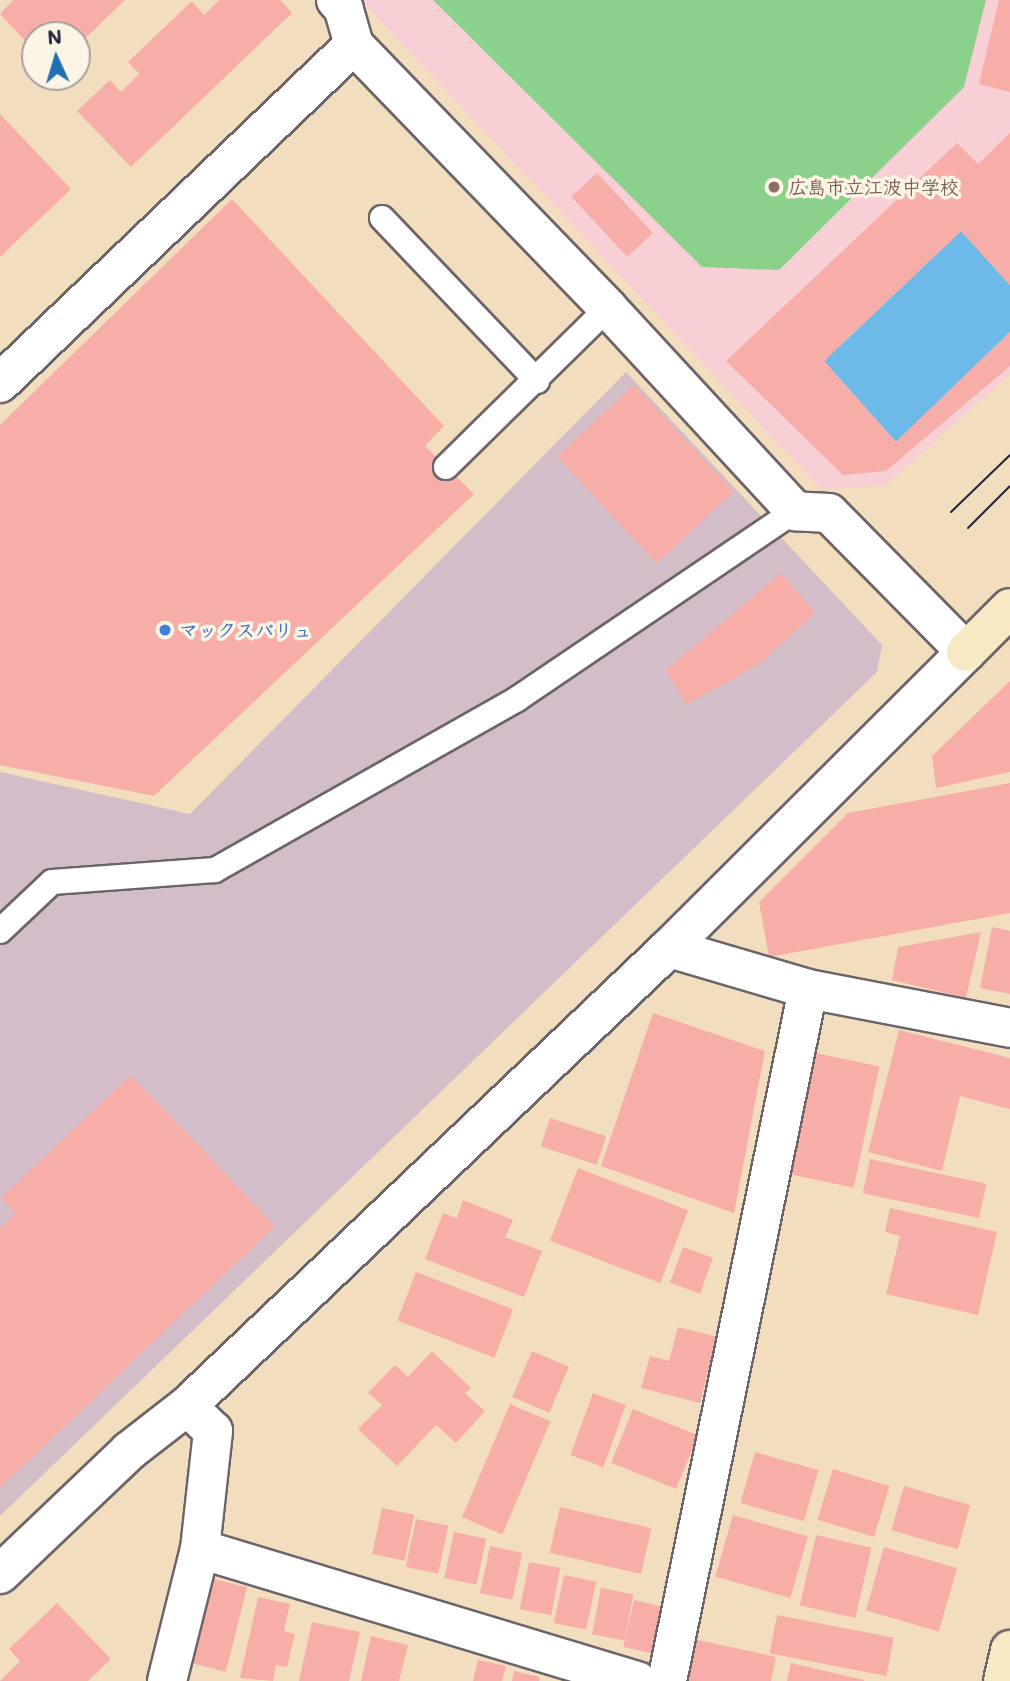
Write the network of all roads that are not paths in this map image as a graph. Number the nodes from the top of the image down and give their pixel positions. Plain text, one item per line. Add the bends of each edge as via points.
1 (336, 0) edge
2 (354, 46) junction
3 (382, 218) dead end
4 (608, 309) junction
5 (537, 381) junction
6 (0, 383) edge
7 (446, 467) dead end
8 (795, 511) junction
9 (1010, 608) edge
10 (966, 652) junction
11 (0, 931) edge
12 (669, 948) junction
13 (808, 989) junction
14 (1010, 1028) edge
15 (187, 1406) junction
16 (200, 1549) junction
17 (0, 1574) edge
18 (1010, 1650) edge
19 (167, 1681) edge
20 (637, 1681) edge
21 (667, 1681) edge
22 (1003, 1681) edge

1 - 2 street via 344,9
2 - 4 street
2 - 6 street
3 - 5 lane
4 - 5 lane
4 - 8 street
5 - 7 lane
8 - 10 street via 829,513
8 - 11 lane via 517,699 215,870 52,882
9 - 10 street
10 - 12 street
12 - 13 street
12 - 15 street
13 - 14 street
13 - 21 street
15 - 16 street via 213,1431
15 - 17 street via 130,1451
16 - 19 street
16 - 20 street
18 - 22 street

